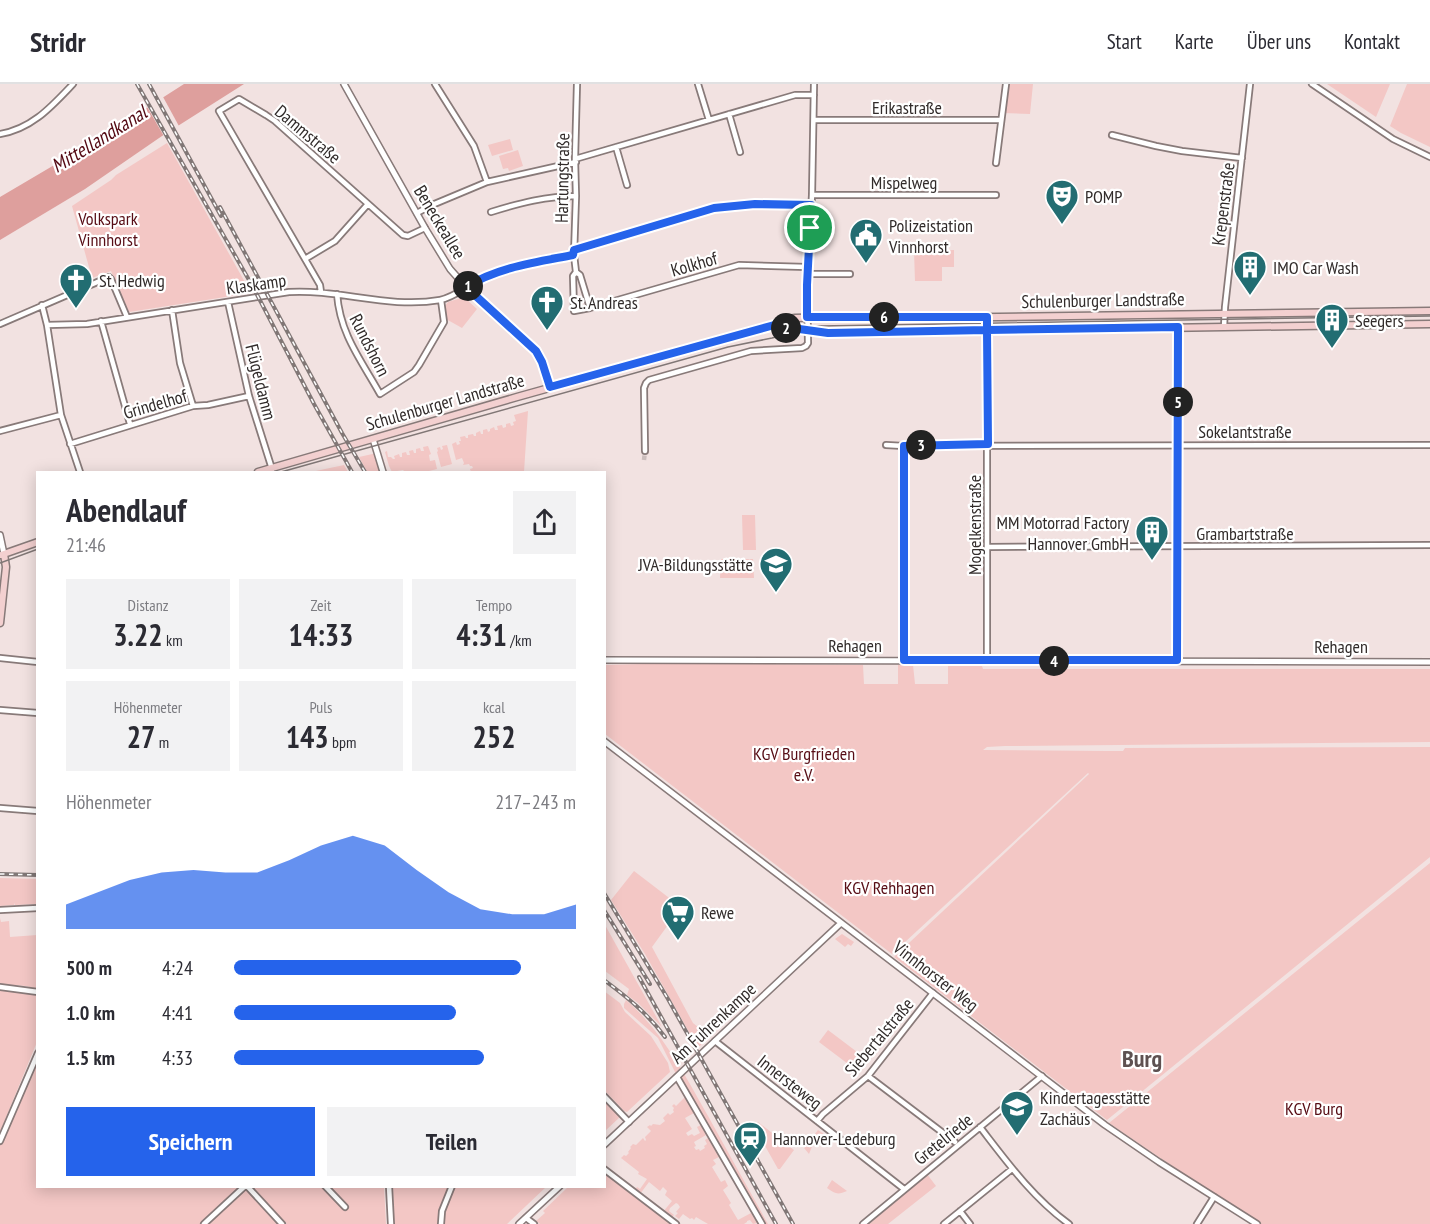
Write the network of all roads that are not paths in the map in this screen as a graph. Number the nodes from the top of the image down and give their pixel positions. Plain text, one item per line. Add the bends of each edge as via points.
1 (73, 84) edge
2 (344, 84) edge
3 (435, 84) edge
4 (577, 84) edge
5 (698, 84) edge
6 (814, 84) edge
7 (1006, 84) edge
8 (1250, 84) edge
9 (1312, 84) edge
10 (814, 95) junction
11 (729, 114) junction
12 (709, 120) junction
13 (814, 120) junction
14 (1001, 120) junction
15 (0, 134) edge
16 (1112, 135) dead end
17 (616, 147) junction
18 (740, 152) dead end
19 (1430, 157) edge
20 (1242, 158) junction
21 (575, 161) junction
22 (996, 163) dead end
23 (487, 182) junction
24 (627, 185) dead end
25 (812, 195) junction
26 (996, 195) dead end
27 (576, 196) junction
28 (368, 204) junction
29 (811, 205) junction
30 (492, 212) dead end
31 (417, 213) junction
32 (425, 228) junction
33 (574, 253) junction
34 (305, 259) junction
35 (807, 271) junction
36 (578, 274) junction
37 (850, 274) dead end
38 (466, 287) junction
39 (321, 292) junction
40 (337, 294) junction
41 (441, 300) junction
42 (228, 302) junction
43 (42, 305) junction
44 (590, 308) junction
45 (172, 310) junction
46 (1430, 311) edge
47 (1224, 314) junction
48 (127, 317) junction
49 (807, 317) junction
50 (987, 317) junction
51 (101, 321) junction
52 (0, 324) edge
53 (778, 324) junction
54 (1430, 324) edge
55 (47, 325) junction
56 (1178, 327) junction
57 (1224, 327) junction
58 (808, 330) junction
59 (987, 330) junction
60 (550, 387) junction
61 (249, 396) junction
62 (193, 406) junction
63 (61, 416) junction
64 (130, 424) junction
65 (0, 431) edge
66 (373, 439) junction
67 (70, 444) junction
68 (988, 444) junction
69 (1178, 444) junction
70 (886, 445) dead end
71 (1430, 445) edge
72 (904, 446) junction
73 (645, 451) tunnel mouth
74 (272, 469) junction
75 (80, 471) edge
76 (263, 471) edge
77 (383, 471) edge
78 (0, 535) edge
79 (36, 544) edge
80 (1430, 545) edge
81 (1178, 546) junction
82 (988, 547) junction
83 (2, 554) edge
84 (0, 623) edge
85 (0, 658) edge
86 (606, 660) edge
87 (904, 660) junction
88 (987, 660) junction
89 (1177, 660) junction
90 (1430, 662) edge
91 (36, 663) edge
92 (0, 710) edge
93 (36, 713) edge
94 (606, 743) edge
95 (0, 808) edge
96 (36, 811) edge
97 (36, 908) edge
98 (0, 910) edge
99 (841, 923) junction
100 (0, 987) edge
101 (36, 992) edge
102 (933, 993) junction
103 (715, 1041) junction
104 (36, 1058) edge
105 (868, 1076) junction
106 (1041, 1076) junction
107 (677, 1077) junction
108 (606, 1098) edge
109 (818, 1121) junction
110 (629, 1122) junction
111 (980, 1127) junction
112 (0, 1140) edge
113 (606, 1143) edge
114 (955, 1143) dead end
115 (1012, 1168) junction
116 (606, 1171) edge
117 (244, 1188) edge
118 (248, 1188) edge
119 (327, 1188) edge
120 (389, 1188) edge
121 (451, 1188) edge
122 (558, 1188) edge
123 (904, 1189) junction
124 (1214, 1197) junction
125 (345, 1207) dead end
126 (960, 1211) junction
127 (526, 1218) junction
128 (204, 1224) edge
129 (282, 1224) edge
130 (391, 1224) edge
131 (441, 1224) edge
132 (519, 1224) edge
133 (534, 1224) edge
134 (676, 1224) edge
135 (762, 1224) edge
136 (863, 1224) edge
137 (944, 1224) edge
138 (970, 1224) edge
139 (1069, 1224) edge
140 (1197, 1224) edge
141 (1257, 1224) edge

1 - 15 street via 37,119
2 - 31 street, Beneckeallee
3 - 23 street via 474,146
4 - 21 street, Hartungstraße
5 - 12 street
6 - 10 street
7 - 14 street
8 - 20 street, Krepenstraße
9 - 19 street via 1393,139
10 - 11 street via 795,95
10 - 13 street
11 - 12 street
11 - 18 street
12 - 17 street
13 - 14 street, Erikastraße
13 - 25 street
14 - 22 street
16 - 20 street via 1158,147
17 - 21 street
17 - 24 street
20 - 47 street, Krepenstraße
21 - 23 street
21 - 27 street, Hartungstraße
23 - 31 street
25 - 26 street, Mispelweg
25 - 29 street
27 - 30 street via 542,198
27 - 33 street, Hartungstraße
28 - 32 street, Dammstraße via 403,235
28 - 34 street via 335,241
28 - 34 street, Dammstraße via 266,115 239,99 219,111
29 - 33 street, Klaskamp via 714,208
29 - 35 street
31 - 32 street, Beneckeallee
32 - 38 street, Beneckeallee
33 - 36 street, Hartungstraße
33 - 38 street, Klaskamp via 509,269
34 - 39 street, Dammstraße
35 - 37 street, Kolkhof
35 - 44 street, Kolkhof via 740,265
35 - 49 street
36 - 44 street, Hartungstraße
36 - 44 street, Hartungstraße via 573,276 574,311
38 - 41 street, Klaskamp
38 - 60 street, Beneckeallee via 536,351
39 - 40 street, Klaskamp
39 - 42 street, Klaskamp via 289,292
40 - 41 street, Klaskamp via 397,302
40 - 41 street, Rundshorn via 346,335 380,394 419,365 444,321
42 - 45 street, Klaskamp
42 - 61 street, Flügeldamm
43 - 48 street via 109,277
43 - 52 street
43 - 55 street
45 - 48 street, Klaskamp
45 - 62 street via 180,363
46 - 47 main road, Schulenburger Landstraße
47 - 50 main road, Schulenburger Landstraße
47 - 57 street, Krepenstraße
48 - 51 street, Klaskamp
49 - 50 main road, Schulenburger Landstraße
49 - 53 main road, Schulenburger Landstraße
49 - 58 street
50 - 59 street, Mogelkenstraße
51 - 55 street, Klaskamp
51 - 64 street
53 - 58 main road, Schulenburger Landstraße
53 - 60 main road, Schulenburger Landstraße
54 - 57 main road, Schulenburger Landstraße
55 - 63 street
56 - 57 main road, Schulenburger Landstraße
56 - 59 main road, Schulenburger Landstraße
56 - 69 street
58 - 59 main road, Schulenburger Landstraße
58 - 73 street via 808,343 802,348 751,351 649,380 644,388
59 - 68 street, Mogelkenstraße
60 - 66 main road, Schulenburger Landstraße
61 - 62 street, Grindelhof
61 - 74 street, Flügeldamm
62 - 64 street, Grindelhof
63 - 65 street
63 - 67 street
64 - 67 street, Grindelhof
66 - 74 main road, Schulenburger Landstraße
66 - 77 street
67 - 75 street
68 - 69 street, Sokelantstraße
68 - 72 street, Sokelantstraße
68 - 82 street, Mogelkenstraße
69 - 71 street, Sokelantstraße
69 - 81 street
70 - 72 street, Sokelantstraße
72 - 87 street
74 - 76 main road, Schulenburger Landstraße
78 - 83 street
79 - 83 main road
80 - 81 street, Grambartstraße
81 - 82 street, Grambartstraße
81 - 89 street
82 - 88 street, Mogelkenstraße
83 - 84 main road via 6,567
85 - 91 street
86 - 87 street, Rehagen
87 - 88 street, Rehagen
88 - 89 street, Rehagen
89 - 90 street, Rehagen
92 - 93 street
94 - 99 street, Vinnhorster Weg
95 - 96 street
97 - 98 street
99 - 102 street, Vinnhorster Weg
99 - 103 street, Am Fuhrenkampe
100 - 101 street
102 - 105 street, Siebertalstraße
102 - 106 street, Vinnhorster Weg
103 - 107 street, Am Fuhrenkampe
103 - 109 street, Innersteweg
104 - 112 street
105 - 109 street, Siebertalstraße
105 - 114 street
106 - 111 street, Gretelriede
106 - 124 street, Vinnhorster Weg via 1122,1137
107 - 110 street, Am Fuhrenkampe
107 - 135 street
108 - 110 street
109 - 123 street, Innersteweg
110 - 113 street, Am Fuhrenkampe
111 - 115 street
111 - 123 street, Gretelriede
115 - 126 street
115 - 139 street
116 - 134 street
117 - 128 street
118 - 129 street
119 - 125 street
120 - 130 street
121 - 131 street
122 - 127 street
123 - 136 street, Gretelriede
124 - 140 street
124 - 141 street, Vinnhorster Weg
126 - 137 street
126 - 138 street
127 - 132 street
127 - 133 street

